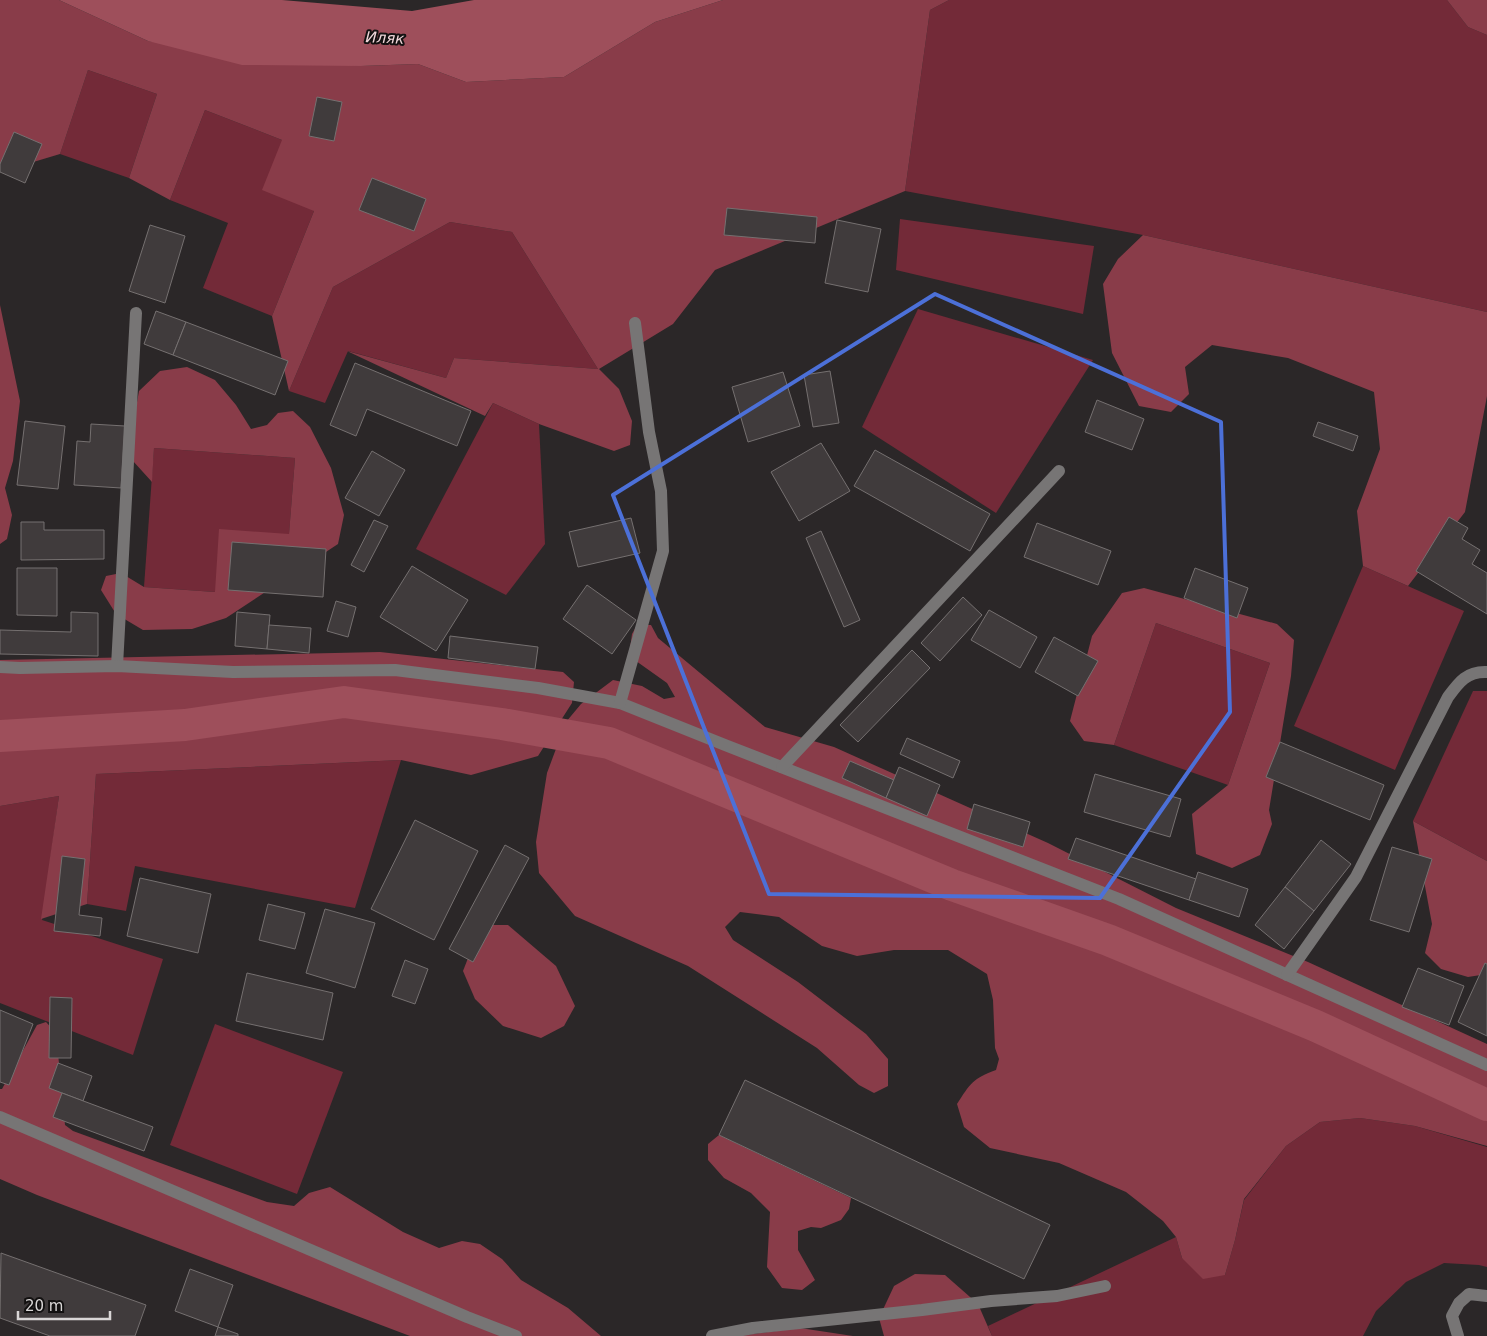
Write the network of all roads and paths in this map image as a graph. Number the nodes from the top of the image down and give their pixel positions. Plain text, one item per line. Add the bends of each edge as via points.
1 (136, 314) dead end
2 (635, 323) dead end
3 (1059, 471) dead end
4 (117, 666) junction
5 (0, 667) edge
6 (1487, 672) edge
7 (620, 703) junction
8 (782, 767) junction
9 (1287, 974) junction
10 (1487, 1065) edge
11 (0, 1116) edge
12 (1105, 1286) dead end
13 (1487, 1296) edge
14 (516, 1336) edge
15 (712, 1336) edge
16 (1458, 1336) edge

1 - 4 street
2 - 7 street via 649,432 661,491 663,551
3 - 8 street
4 - 5 street
4 - 7 street via 233,672 395,670 538,688
6 - 9 street via 1475,673 1461,680 1448,697 1356,877
7 - 8 street
8 - 9 street via 1119,899
9 - 10 street
11 - 14 street via 467,1318
12 - 15 street via 1057,1296 992,1300 753,1328
13 - 16 street via 1469,1294 1459,1303 1452,1316

